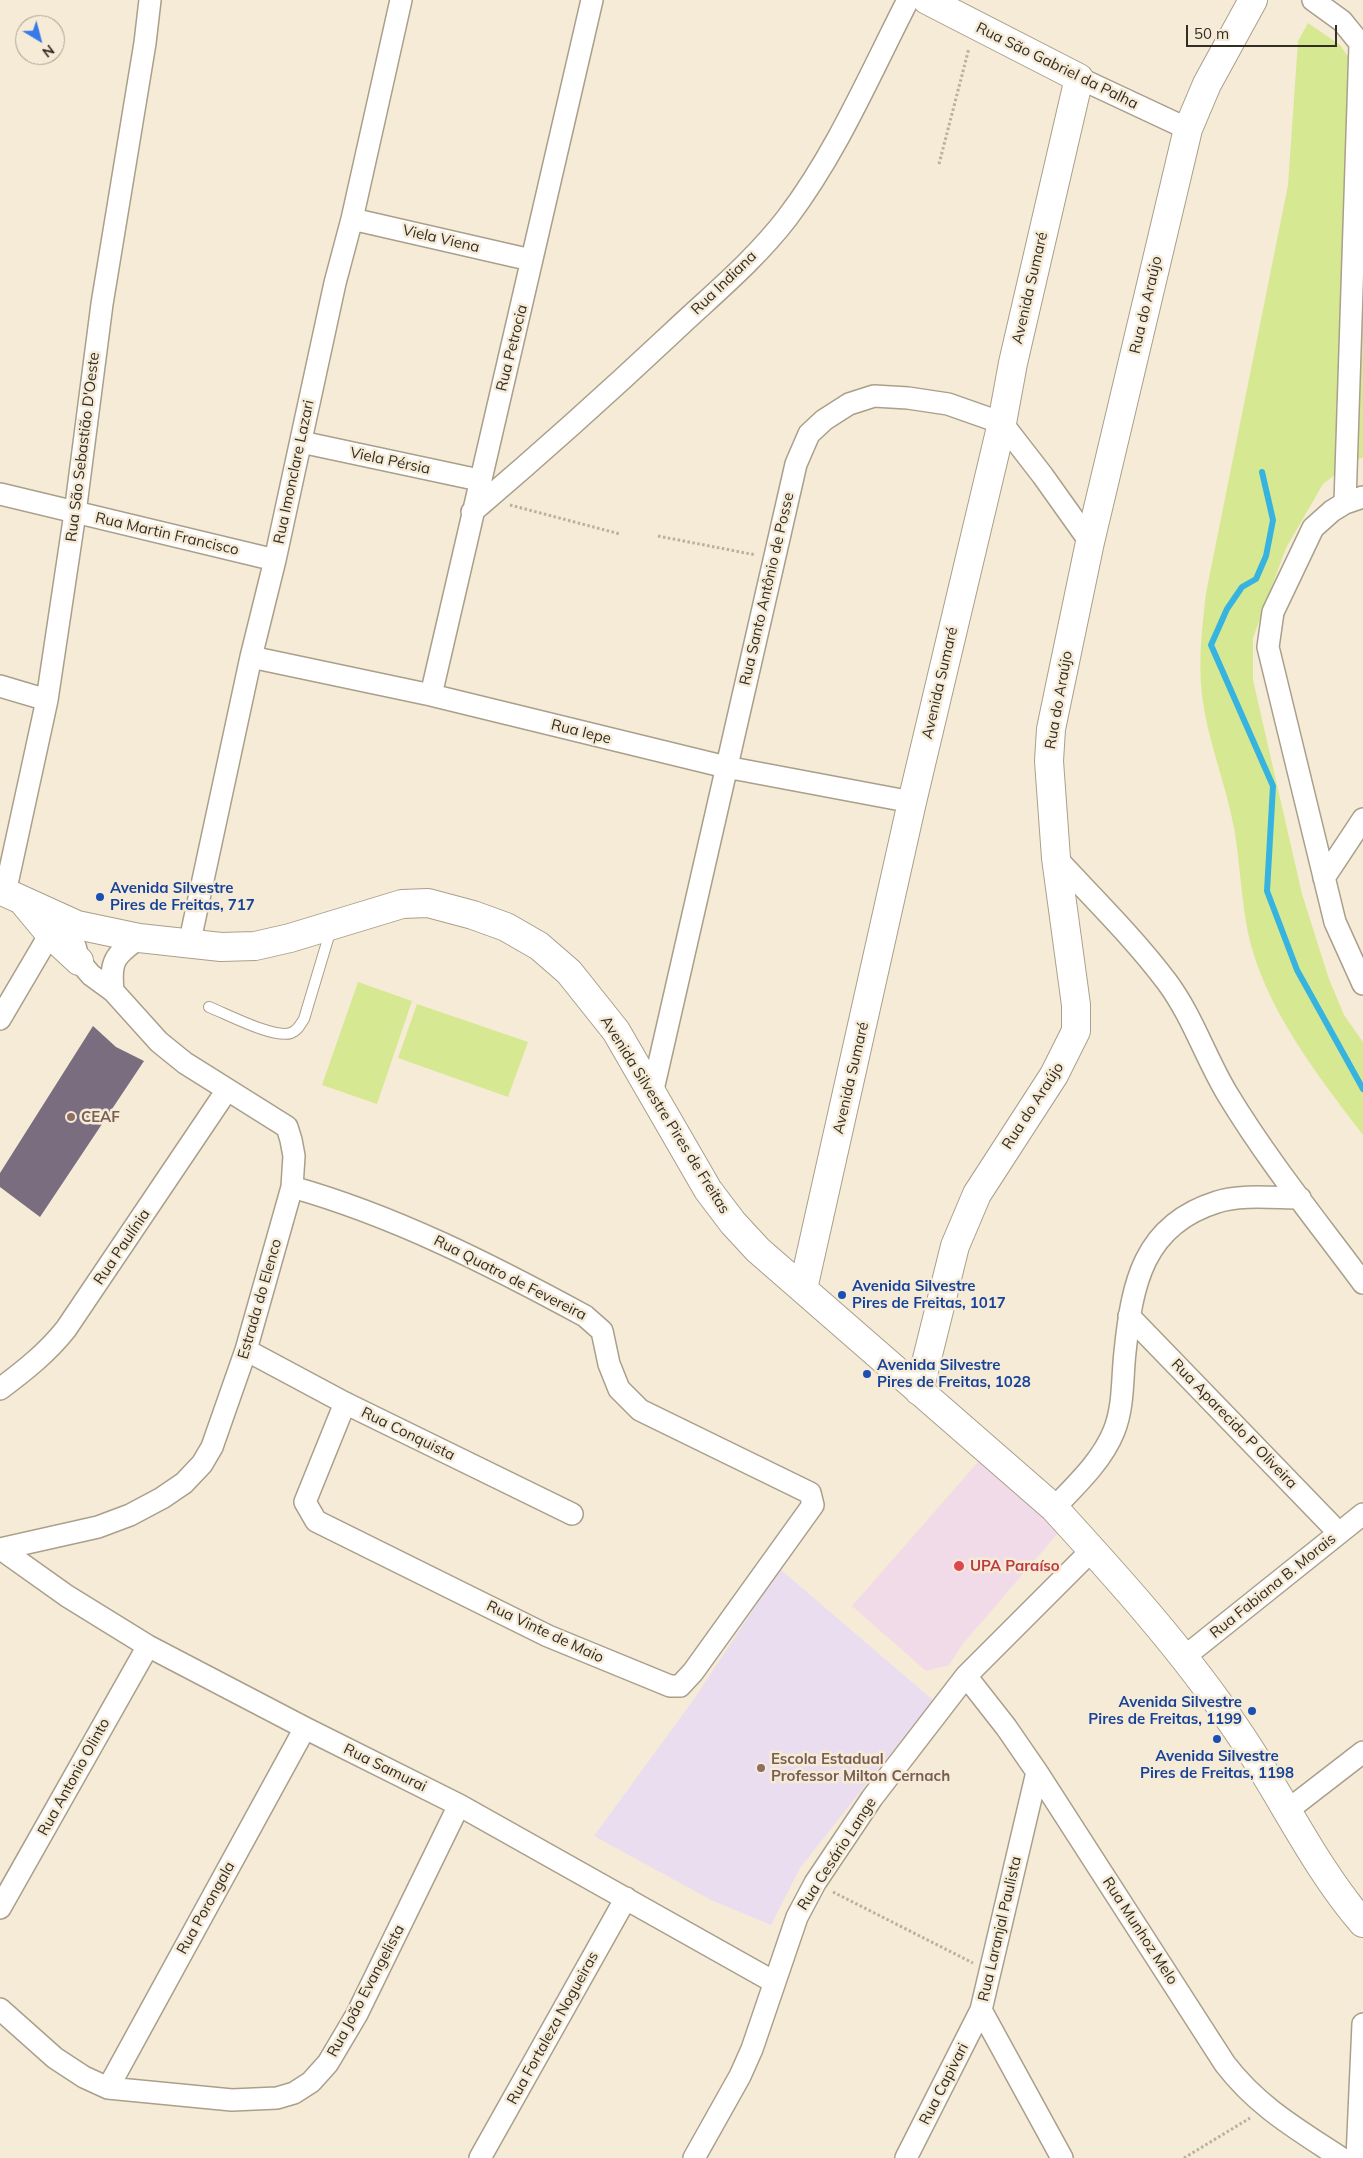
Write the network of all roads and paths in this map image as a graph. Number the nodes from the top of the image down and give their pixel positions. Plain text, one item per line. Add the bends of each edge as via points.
1 (400, 0) edge
2 (592, 0) edge
3 (908, 0) edge
4 (927, 0) edge
5 (1253, 0) edge
6 (1313, 0) edge
7 (149, 1) edge
8 (975, 25) junction
9 (1362, 46) edge
10 (1079, 78) junction
11 (1188, 129) junction
12 (939, 164) dead end
13 (352, 219) junction
14 (531, 260) junction
15 (1002, 422) junction
16 (301, 442) junction
17 (479, 480) junction
18 (0, 494) edge
19 (1354, 500) edge
20 (480, 506) junction
21 (75, 513) junction
22 (620, 534) dead end
23 (658, 536) dead end
24 (1090, 542) junction
25 (774, 558) junction
26 (275, 560) junction
27 (251, 657) junction
28 (0, 686) edge
29 (431, 695) junction
30 (47, 700) junction
31 (726, 767) junction
32 (912, 802) junction
33 (1363, 819) edge
34 (1056, 858) junction
35 (1324, 878) junction
36 (9, 894) edge
37 (332, 925) junction
38 (64, 926) junction
39 (139, 938) junction
40 (189, 945) junction
41 (78, 961) joint
42 (1363, 984) edge
43 (113, 992) junction
44 (209, 1007) dead end
45 (0, 1019) edge
46 (227, 1090) junction
47 (652, 1094) junction
48 (292, 1187) junction
49 (1300, 1198) junction
50 (1363, 1283) edge
51 (803, 1289) junction
52 (1129, 1316) junction
53 (246, 1350) junction
54 (0, 1389) edge
55 (919, 1391) junction
56 (345, 1403) junction
57 (810, 1493) joint
58 (1054, 1508) junction
59 (572, 1514) dead end
60 (1363, 1514) edge
61 (1338, 1532) junction
62 (0, 1549) edge
63 (1092, 1550) junction
64 (148, 1646) junction
65 (1183, 1658) junction
66 (966, 1676) junction
67 (305, 1728) junction
68 (1363, 1752) edge
69 (1037, 1772) junction
70 (459, 1805) junction
71 (1288, 1810) junction
72 (815, 1883) junction
73 (626, 1898) junction
74 (0, 1908) edge
75 (1363, 1923) edge
76 (989, 1971) junction
77 (774, 1982) junction
78 (0, 2009) edge
79 (981, 2010) junction
80 (1363, 2024) edge
81 (108, 2088) junction
82 (1266, 2108) junction
83 (480, 2158) edge
84 (694, 2158) edge
85 (906, 2158) edge
86 (1062, 2158) edge
87 (1184, 2158) edge
88 (1341, 2158) edge
89 (1357, 2158) edge

1 - 13 street, Rua Imonclare Lazari
2 - 14 street, Rua Petrocia
3 - 20 street, Rua Indiana via 840,134 812,183 786,219 752,258 712,296
4 - 8 street, Rua São Gabriel da Palha
5 - 11 street, Rua do Araújo via 1207,84
6 - 9 street via 1342,21
7 - 21 street, Rua São Sebastião D'Oeste via 102,304
8 - 10 street, Rua São Gabriel da Palha
8 - 12 path
9 - 19 street
10 - 11 street, Rua São Gabriel da Palha
10 - 15 street, Avenida Sumaré
11 - 24 street, Rua do Araújo
13 - 14 street, Viela Viena
13 - 16 street, Rua Imonclare Lazari
14 - 17 street, Rua Petrocia
15 - 24 street
15 - 25 street, Rua Santo Antônio de Posse via 948,404 908,398 874,396 849,404 809,434 796,464
15 - 32 street, Avenida Sumaré
16 - 17 street, Viela Pérsia
16 - 26 street, Rua Imonclare Lazari
17 - 20 street, Rua Petrocia
18 - 21 street, Rua Martin Francisco
19 - 35 street via 1332,511 1313,528 1273,612 1268,634 1270,659
20 - 22 path
20 - 29 street, Rua Petrocia
21 - 26 street, Rua Martin Francisco
21 - 30 street, Rua São Sebastião D'Oeste
23 - 25 path
24 - 34 street, Rua do Araújo via 1051,729 1049,761
25 - 31 street, Rua Santo Antônio de Posse
26 - 27 street, Rua Imonclare Lazari
27 - 29 street, Rua Iepe
27 - 40 street, Rua Imonclare Lazari
28 - 30 street
29 - 31 street, Rua Iepe
30 - 36 street, Rua São Sebastião D'Oeste
31 - 32 street, Rua Iepe
31 - 47 street, Rua Santo Antônio de Posse
32 - 51 street, Avenida Sumaré
33 - 35 street
34 - 49 street via 1168,983 1228,1094
34 - 55 street, Rua do Araújo via 1076,1005 1076,1032 1054,1076 977,1194 955,1246
35 - 42 street via 1335,922
36 - 38 street
37 - 40 street, Avenida Silvestre Pires de Freitas via 255,946
37 - 44 lane via 304,1019 298,1028 276,1034
37 - 47 street, Avenida Silvestre Pires de Freitas via 402,904 428,903 506,927 539,946 569,972 616,1031
38 - 39 street, Avenida Silvestre Pires de Freitas
38 - 41 street
38 - 45 street
39 - 40 street, Avenida Silvestre Pires de Freitas
39 - 43 street via 114,961 111,973
41 - 43 street, Estrada do Elenco
43 - 46 street, Estrada do Elenco via 159,1042
46 - 48 street, Estrada do Elenco via 287,1127 294,1156
46 - 54 street, Rua Paulínia via 66,1329 51,1347
47 - 51 street, Avenida Silvestre Pires de Freitas via 708,1190 733,1224
48 - 53 street, Estrada do Elenco
48 - 57 street, Rua Quatro de Fevereira via 346,1202 433,1238 585,1316 602,1331 609,1364 619,1389 640,1410
49 - 50 street
49 - 52 street via 1218,1201 1188,1214 1165,1231 1145,1259 1132,1295
51 - 55 street, Avenida Silvestre Pires de Freitas
52 - 58 street via 1121,1407 1115,1429 1107,1446
52 - 61 street, Rua Aparecido P Oliveira
53 - 56 street, Rua Conquista
53 - 62 street, Estrada do Elenco via 212,1447 202,1464 184,1483 130,1515 98,1527
55 - 58 street, Avenida Silvestre Pires de Freitas
56 - 57 street, Rua Vinte de Maio via 305,1502 316,1521 548,1636 670,1686 680,1686 693,1672 810,1511 813,1505
56 - 59 street, Rua Conquista
58 - 63 street, Avenida Silvestre Pires de Freitas
60 - 61 street, Rua Fabiana B. Morais
61 - 65 street, Rua Fabiana B. Morais
62 - 64 street, Rua Samurai via 67,1596
63 - 65 street, Avenida Silvestre Pires de Freitas
63 - 66 street, Rua Cesário Lange
64 - 67 street, Rua Samurai
64 - 74 street, Rua Antonio Olinto
65 - 71 street, Avenida Silvestre Pires de Freitas via 1237,1729
66 - 69 street, Rua Munhoz Melo
66 - 72 street, Rua Cesário Lange via 872,1798
67 - 70 street, Rua Samurai
67 - 81 street, Rua Porongala
68 - 71 street
69 - 76 street, Rua Laranjal Paulista
69 - 82 street, Rua Munhoz Melo via 1225,2064 1243,2088
70 - 73 street, Rua Samurai
70 - 81 street, Rua João Evangelista via 357,2014 328,2063 311,2082 294,2093 276,2098 232,2100
71 - 75 street, Avenida Silvestre Pires de Freitas via 1331,1880
72 - 76 path
72 - 77 street, Rua Cesário Lange via 797,1917
73 - 77 street, Rua Samurai
73 - 83 street, Rua Fortaleza Nogueiras
76 - 79 street, Rua Laranjal Paulista
77 - 84 street, Rua Cesário Lange via 740,2076
78 - 81 street, Rua João Evangelista via 55,2058
79 - 85 street, Rua Capivari
79 - 86 street, Rua Laranjal Paulista
80 - 89 street
82 - 87 path
82 - 88 street, Rua Munhoz Melo

